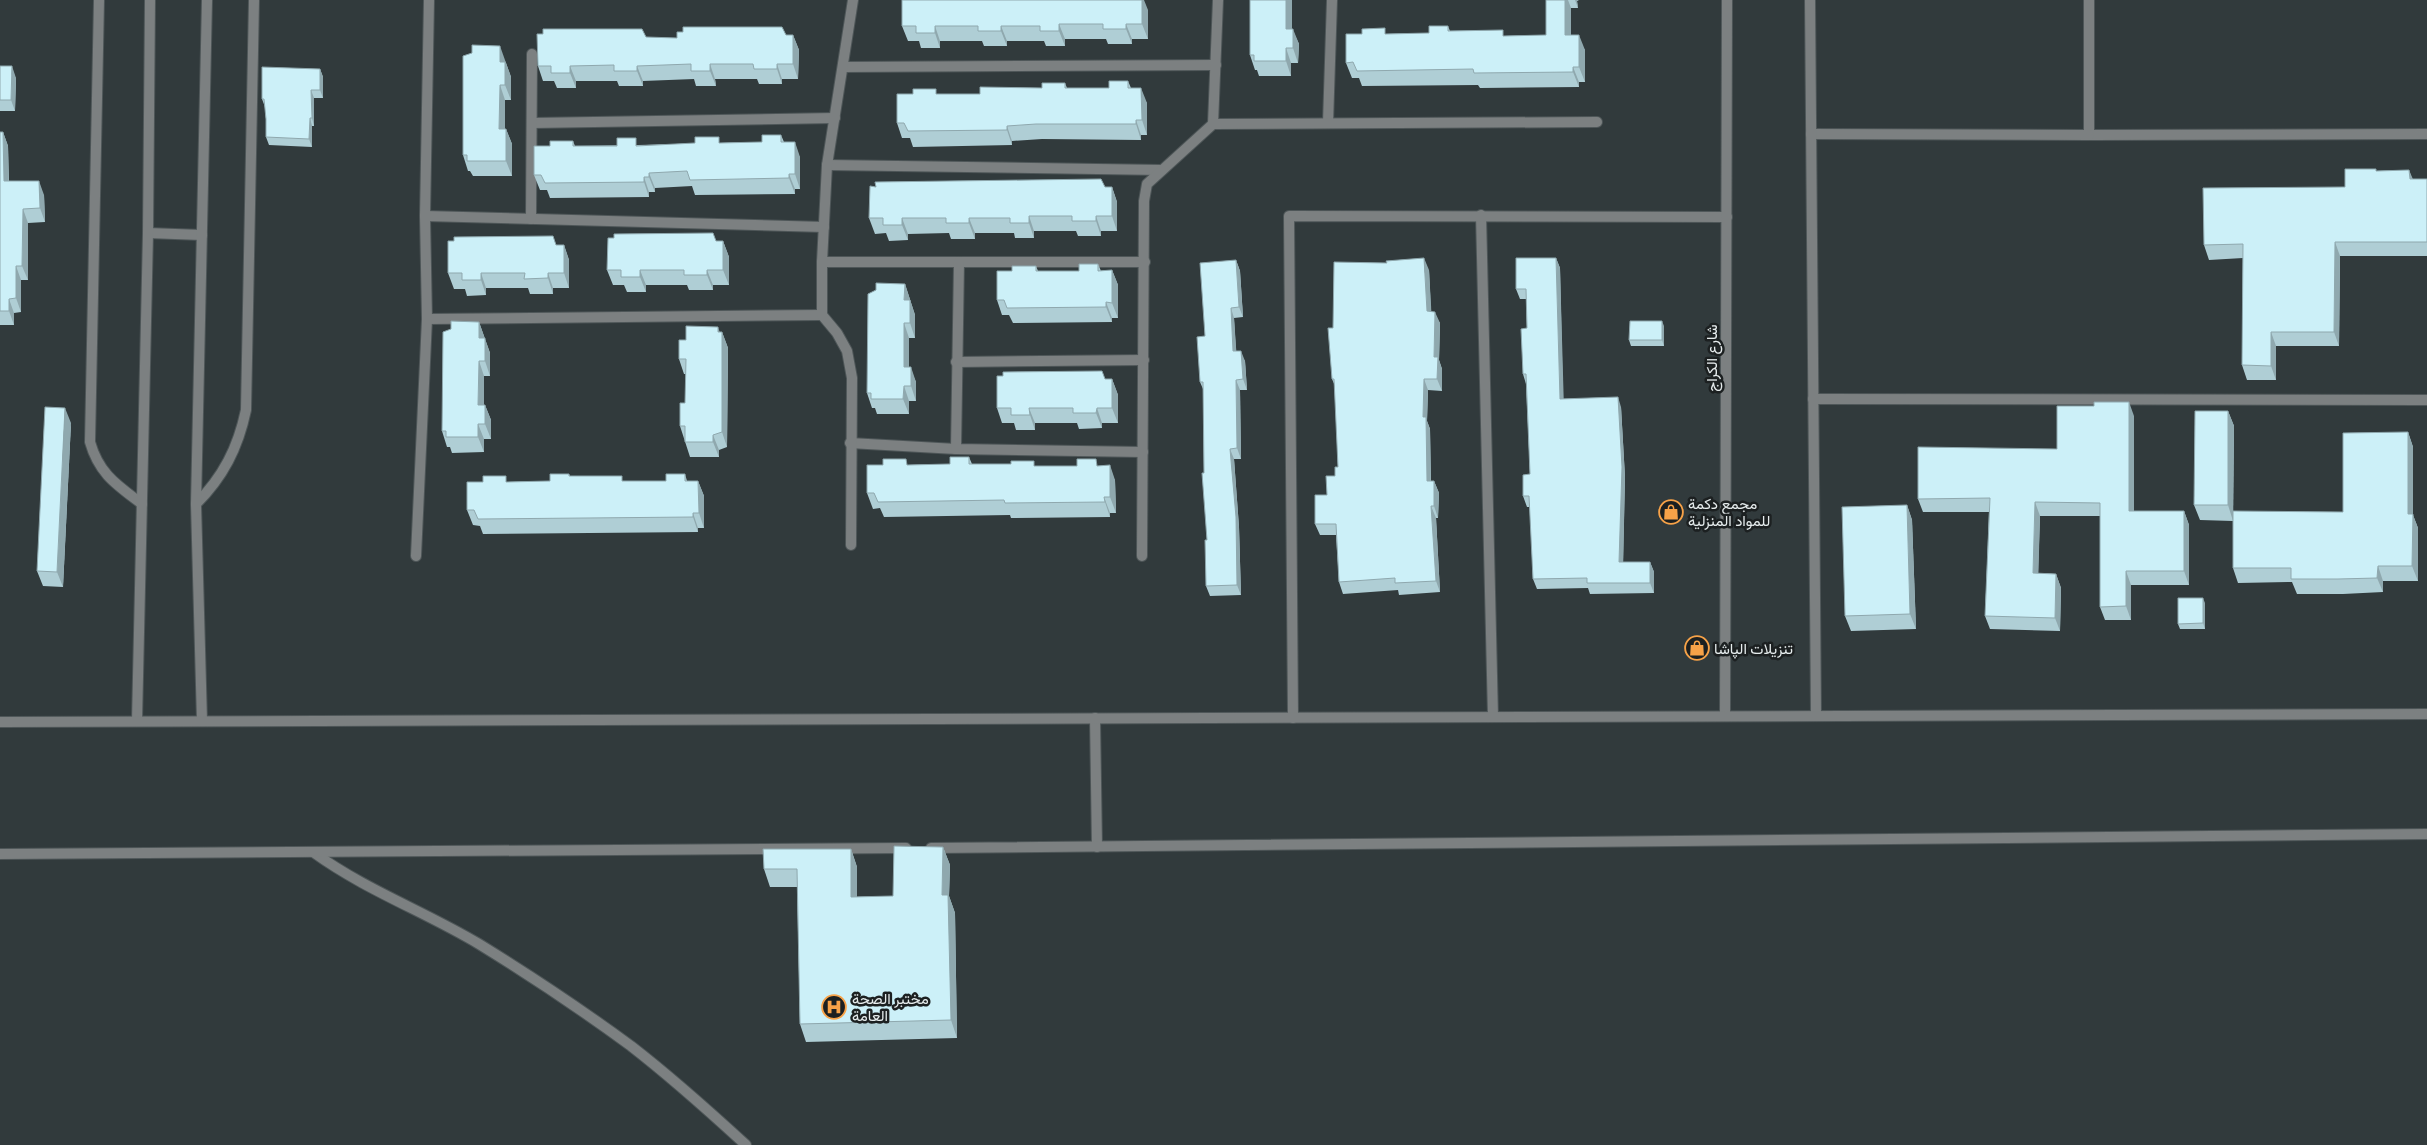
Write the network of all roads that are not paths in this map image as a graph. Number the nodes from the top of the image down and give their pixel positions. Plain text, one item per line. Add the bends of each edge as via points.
1 (100, 0) edge
2 (150, 0) edge
3 (207, 0) edge
4 (254, 0) edge
5 (429, 0) edge
6 (853, 0) edge
7 (1218, 0) edge
8 (1332, 0) edge
9 (1727, 0) edge
10 (1810, 0) edge
11 (2089, 0) edge
12 (532, 54) dead end
13 (1216, 65) junction
14 (843, 67) junction
15 (835, 118) junction
16 (1597, 122) dead end
17 (532, 123) junction
18 (1328, 123) junction
19 (1213, 124) junction
20 (1811, 134) junction
21 (2427, 134) edge
22 (2089, 135) junction
23 (828, 165) junction
24 (1162, 170) junction
25 (425, 216) junction
26 (1481, 216) junction
27 (1727, 217) junction
28 (530, 219) junction
29 (824, 227) junction
30 (148, 233) junction
31 (202, 235) junction
32 (822, 262) junction
33 (959, 262) junction
34 (1144, 262) junction
35 (822, 315) junction
36 (427, 319) junction
37 (1144, 360) junction
38 (956, 362) junction
39 (1813, 399) junction
40 (2427, 400) edge
41 (850, 443) junction
42 (956, 449) junction
43 (1143, 452) junction
44 (142, 504) junction
45 (196, 504) junction
46 (851, 545) dead end
47 (416, 556) dead end
48 (1142, 556) dead end
49 (2427, 714) edge
50 (1725, 716) junction
51 (1816, 716) junction
52 (1493, 717) junction
53 (1095, 718) junction
54 (1293, 718) junction
55 (202, 721) junction
56 (0, 722) edge
57 (136, 722) junction
58 (2427, 834) edge
59 (1097, 847) junction
60 (313, 852) junction
61 (0, 854) edge
62 (746, 1145) edge

1 - 44 street via 90,442 103,472
2 - 30 street
3 - 31 street
4 - 45 street via 246,410 240,437 225,470
5 - 25 street
6 - 14 street
7 - 13 street
8 - 18 street
9 - 27 street, شارع الكراج
10 - 20 street
11 - 22 street
12 - 17 street
13 - 14 street
13 - 19 street
14 - 15 street
15 - 17 street
15 - 23 street
16 - 18 street
17 - 28 street
18 - 19 street
19 - 24 street
20 - 22 street
20 - 39 street
21 - 22 street
23 - 24 street
23 - 29 street
24 - 34 street via 1147,184
25 - 28 street
25 - 36 street
26 - 27 street
26 - 52 street
26 - 54 street via 1289,216
27 - 50 street, شارع الكراج
28 - 29 street
29 - 32 street
30 - 31 street
30 - 44 street
31 - 45 street
32 - 33 street
32 - 35 street
33 - 34 street
33 - 38 street
34 - 37 street
35 - 36 street
35 - 41 street via 847,351 852,378
36 - 47 street
37 - 38 street
37 - 43 street
38 - 42 street
39 - 40 street
39 - 51 street
41 - 42 street
41 - 46 street
42 - 43 street
43 - 48 street
44 - 57 street
45 - 55 street
49 - 51 street
50 - 51 street
50 - 52 street
52 - 54 street
53 - 54 street
53 - 55 street
53 - 59 street
55 - 57 street
56 - 57 street
58 - 59 street
59 - 60 street
60 - 61 street
60 - 62 street via 341,873 479,944 572,1004 680,1085

